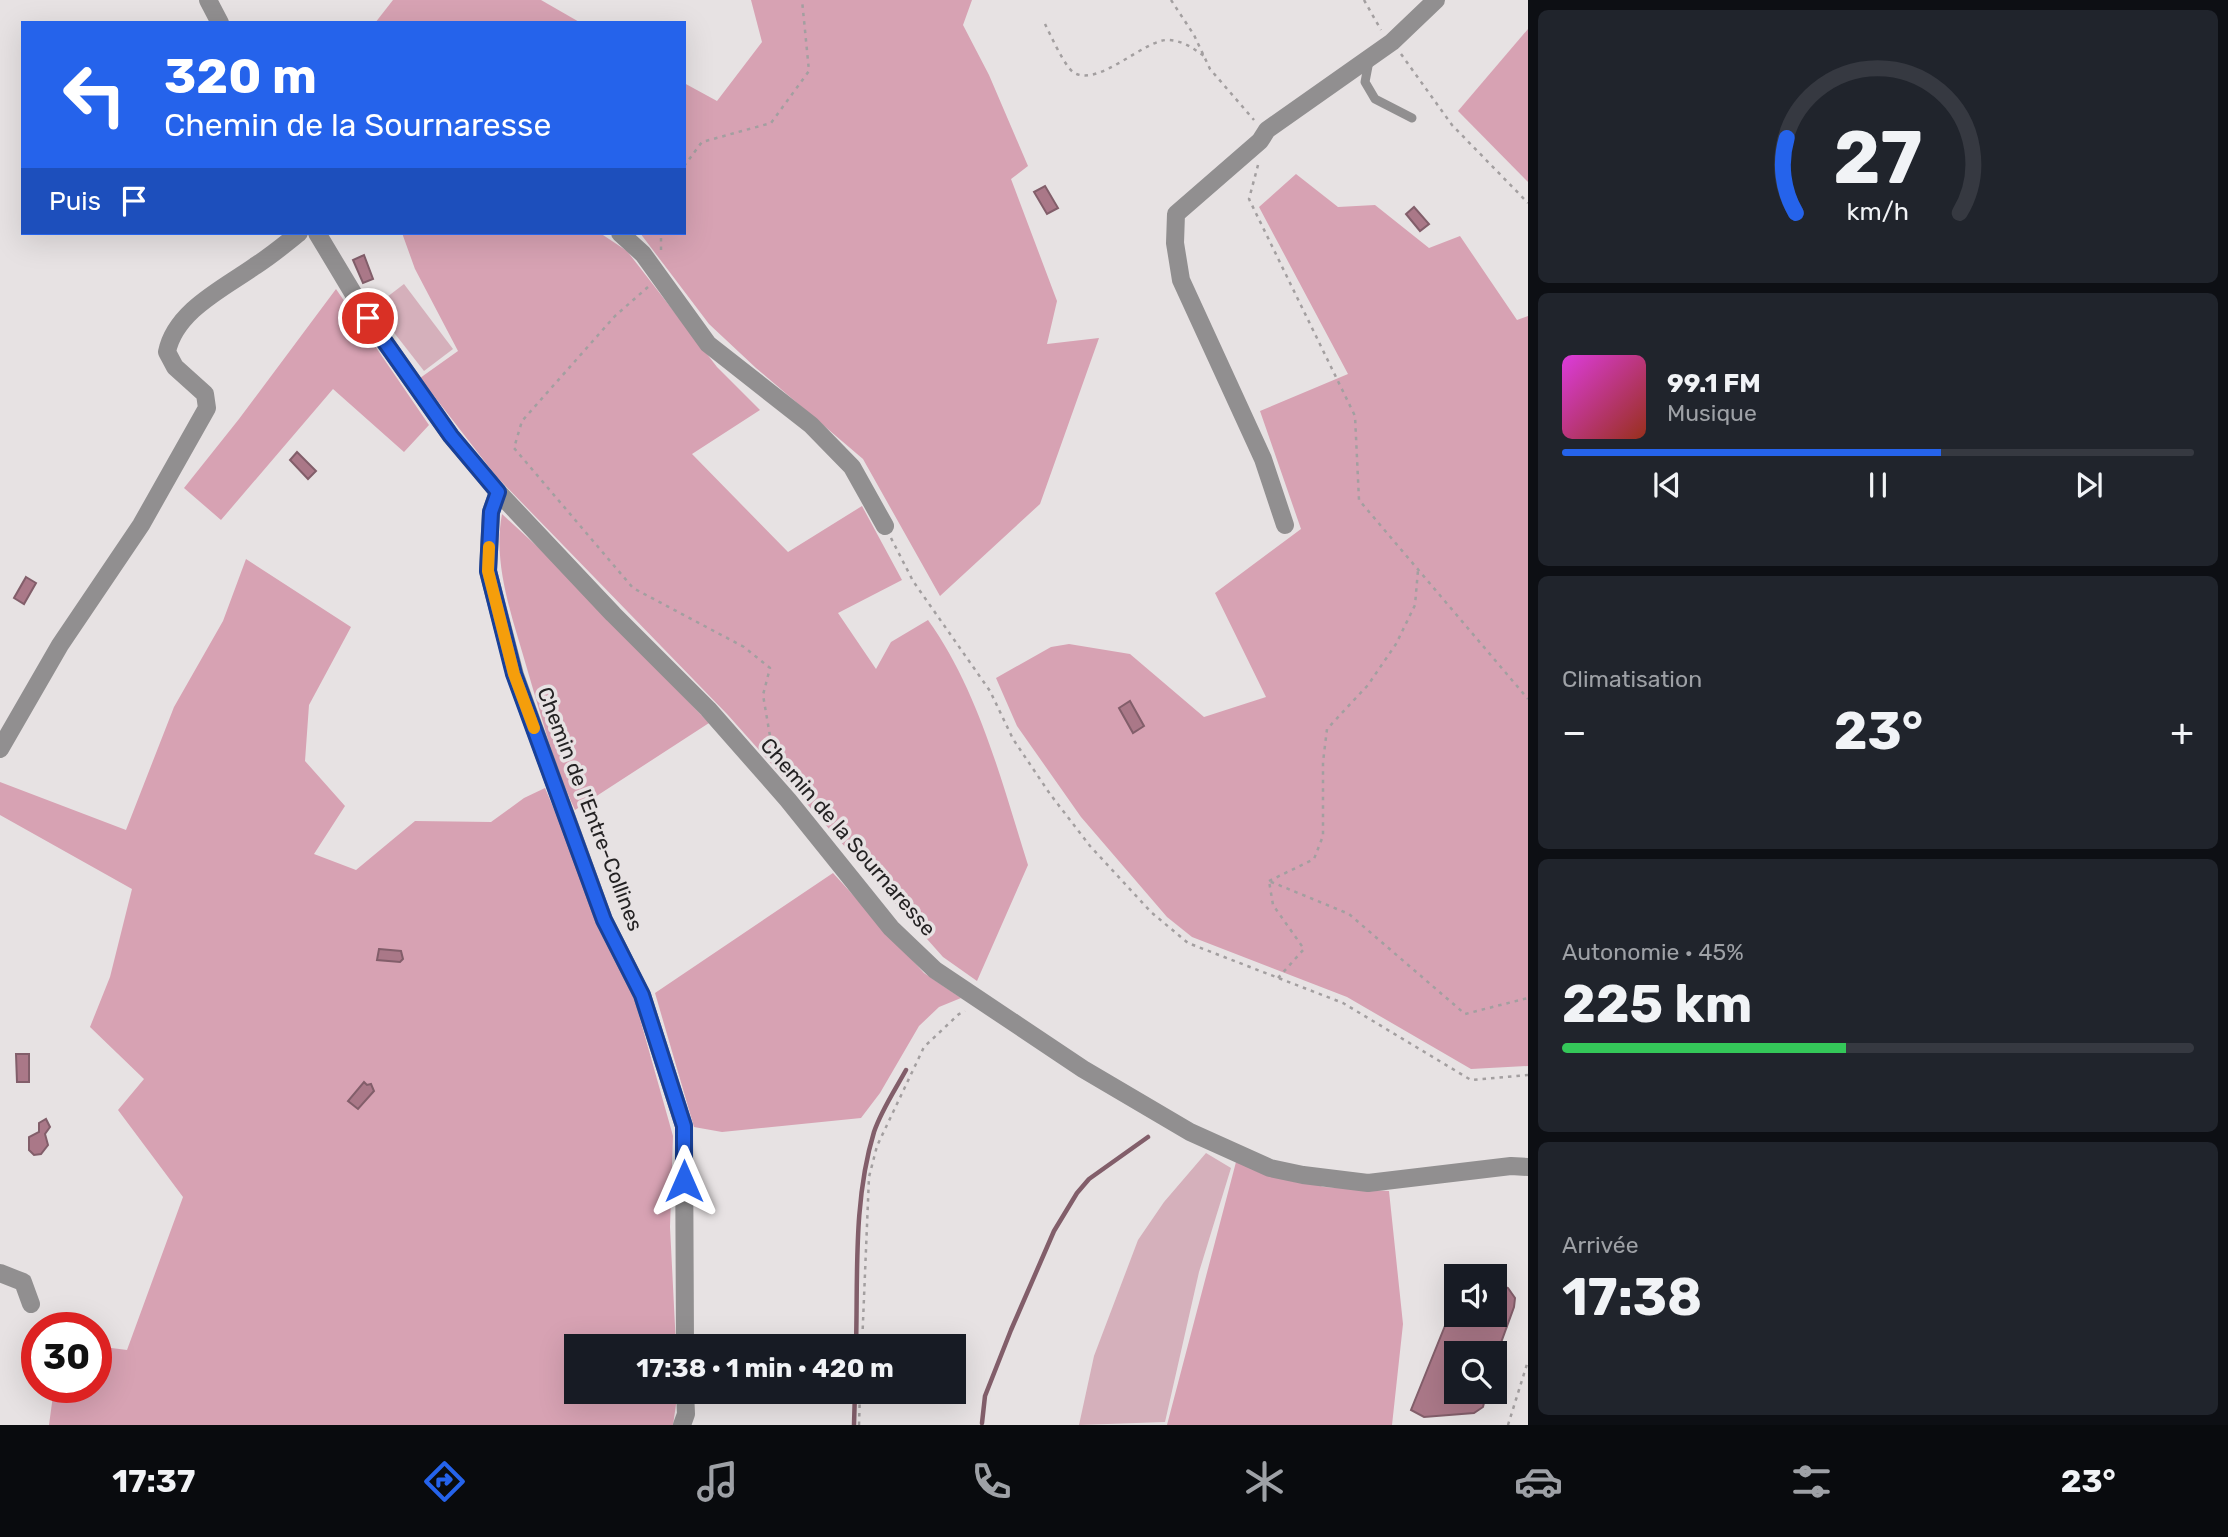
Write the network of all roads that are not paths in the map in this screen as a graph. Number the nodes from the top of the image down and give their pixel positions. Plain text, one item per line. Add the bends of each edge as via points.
1 (208, 0) edge
2 (1436, 0) edge
3 (219, 21) edge
4 (1370, 59) junction
5 (1412, 118) dead end
6 (296, 235) edge
7 (318, 235) edge
8 (622, 235) edge
9 (498, 492) junction
10 (1285, 525) dead end
11 (885, 526) road end
12 (0, 749) edge
13 (1528, 1167) edge
14 (0, 1273) edge
15 (31, 1304) dead end
16 (685, 1334) edge
17 (685, 1404) edge
18 (682, 1425) edge

1 - 3 street
2 - 4 street
4 - 5 lane via 1365,82 1376,99
4 - 10 street via 1267,130 1175,214 1181,280 1263,459
6 - 12 street via 214,294 186,317 169,339 167,352 175,367 205,394 207,408 141,525 60,645
7 - 9 street, Chemin de la Sournaresse via 415,386
8 - 11 street via 643,254 708,344 811,425 852,467
9 - 13 street, Chemin de la Sournaresse via 708,709 891,928 935,970 1083,1069 1190,1132 1270,1168 1368,1183
9 - 16 street, Chemin de l'Entre-Collines via 491,512 488,571 514,674 604,920 642,995 684,1126
14 - 15 street via 23,1282
17 - 18 street

